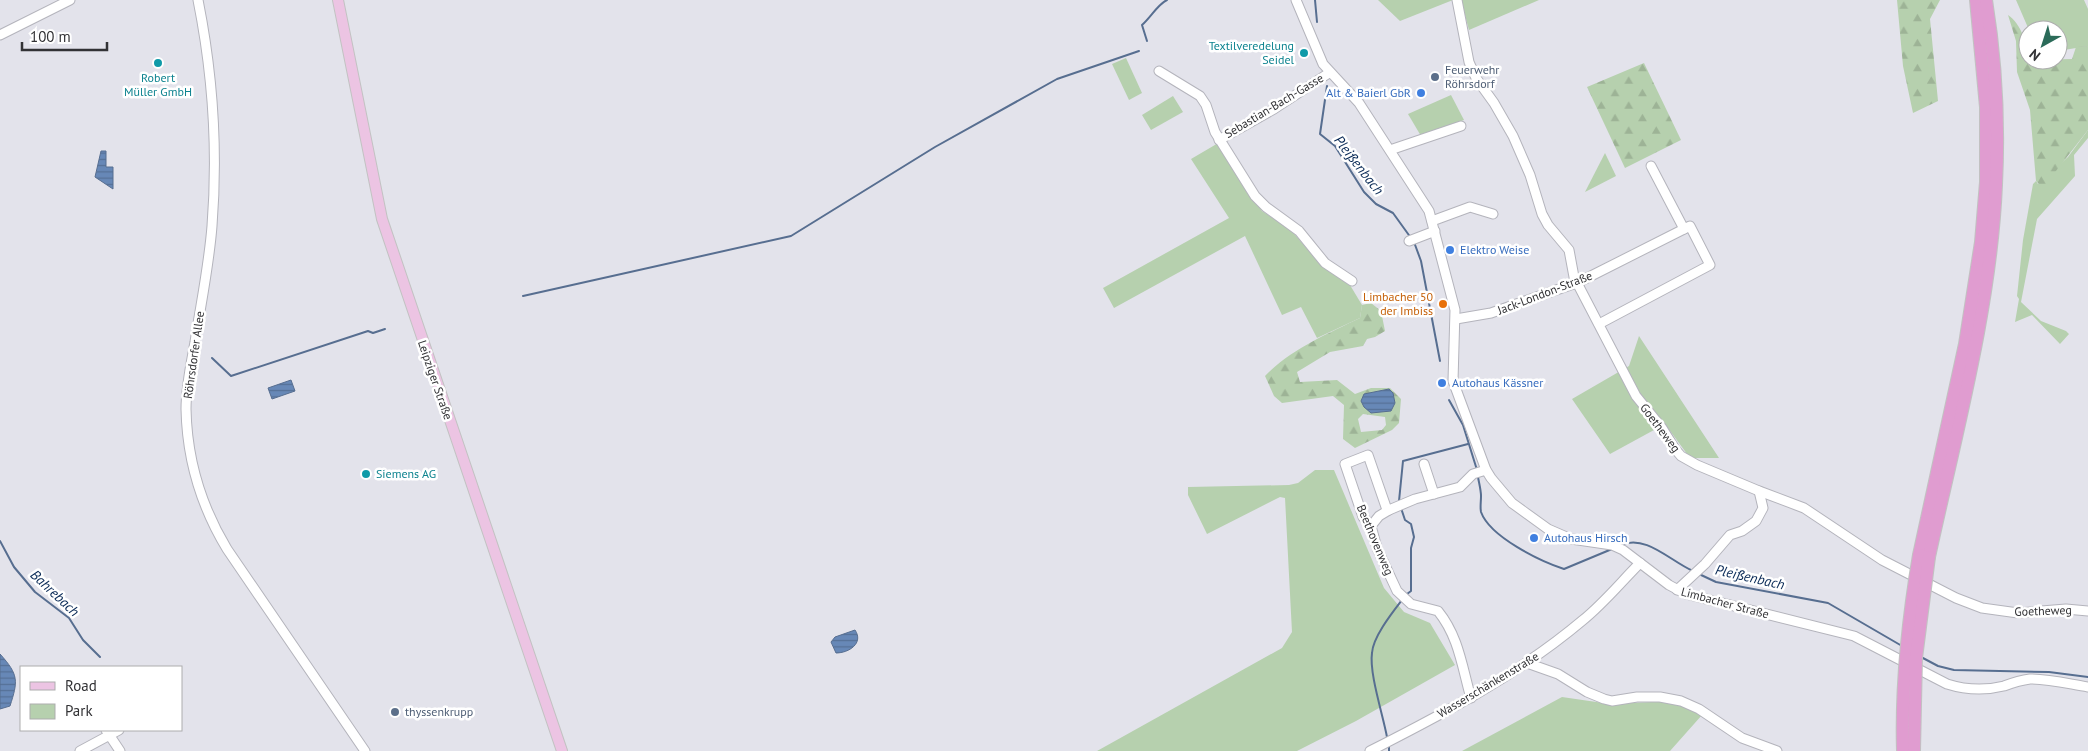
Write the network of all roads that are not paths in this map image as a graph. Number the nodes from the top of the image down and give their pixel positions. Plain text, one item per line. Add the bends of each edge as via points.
1 (70, 0) edge
2 (198, 0) edge
3 (338, 0) edge
4 (1296, 0) edge
5 (1457, 0) edge
6 (1976, 0) edge
7 (1986, 0) edge
8 (0, 35) edge
9 (1159, 71) dead end
10 (1329, 72) junction
11 (1461, 126) dead end
12 (1219, 140) junction
13 (1390, 150) junction
14 (1652, 166) dead end
15 (1493, 214) dead end
16 (1432, 221) junction
17 (1684, 229) junction
18 (1435, 231) junction
19 (1412, 239) dead end
20 (1352, 281) dead end
21 (1579, 282) junction
22 (1456, 320) junction
23 (1600, 324) junction
24 (1424, 464) dead end
25 (1480, 472) junction
26 (1759, 491) junction
27 (1434, 494) junction
28 (1389, 510) junction
29 (1371, 526) junction
30 (1924, 556) junction
31 (1640, 563) junction
32 (1677, 590) junction
33 (2088, 611) edge
34 (1527, 663) junction
35 (2088, 687) edge
36 (1470, 698) junction
37 (107, 733) edge
38 (80, 751) edge
39 (120, 751) edge
40 (365, 751) edge
41 (562, 751) edge
42 (1370, 751) edge
43 (1778, 751) edge
44 (1903, 751) edge
45 (1914, 751) edge

1 - 8 street
2 - 40 street, Röhrsdorfer Allee via 213,91 215,187 208,266 187,391 191,457 203,501 220,537
3 - 41 main road, Leipziger Straße via 382,219
4 - 10 street, Limbacher Straße via 1317,54
5 - 21 street, Goetheweg via 1469,62 1513,136 1542,214 1569,250 1574,277
6 - 30 highway via 1986,108 1986,182 1981,242
7 - 30 highway via 1997,107 1991,244 1975,346
9 - 12 street via 1200,96
10 - 12 street, Sebastian-Bach-Gasse via 1274,109
10 - 13 street, Limbacher Straße via 1360,103
11 - 13 street
12 - 20 street via 1255,196 1299,231 1324,263
13 - 16 street, Limbacher Straße via 1425,204
14 - 17 street
15 - 16 street via 1470,207
16 - 18 street, Limbacher Straße
17 - 21 street, Jack-London-Straße
17 - 23 street via 1690,226 1710,265
18 - 19 street
18 - 22 street, Limbacher Straße
21 - 22 street, Jack-London-Straße via 1490,313
21 - 23 street, Goetheweg
22 - 25 street, Limbacher Straße via 1453,381
23 - 26 street, Goetheweg via 1636,396 1681,456
24 - 27 street
25 - 27 street via 1460,487
25 - 31 street, Limbacher Straße via 1548,529 1571,539 1612,545
26 - 32 street via 1763,508 1756,521 1742,532 1730,535
26 - 33 street, Goetheweg via 1804,508 1882,560 1982,608 2018,612
27 - 28 street
28 - 29 street
28 - 29 street, Beethovenweg via 1368,455 1345,464 1363,517
29 - 36 street, Beethovenweg via 1377,548 1397,591 1411,604 1438,611 1454,634
30 - 44 highway, bridge via 1908,622
30 - 45 highway, bridge via 1916,658
31 - 32 street, Limbacher Straße
31 - 34 street, Wasserschänkenstraße via 1585,618
32 - 35 street, Limbacher Straße via 1854,636 1939,681 1962,688 1994,688 2029,679
34 - 36 street, Wasserschänkenstraße
34 - 43 street via 1558,674 1586,692 1612,701 1660,697 1681,701 1742,738
36 - 42 street, Wasserschänkenstraße
37 - 38 street
37 - 39 street

